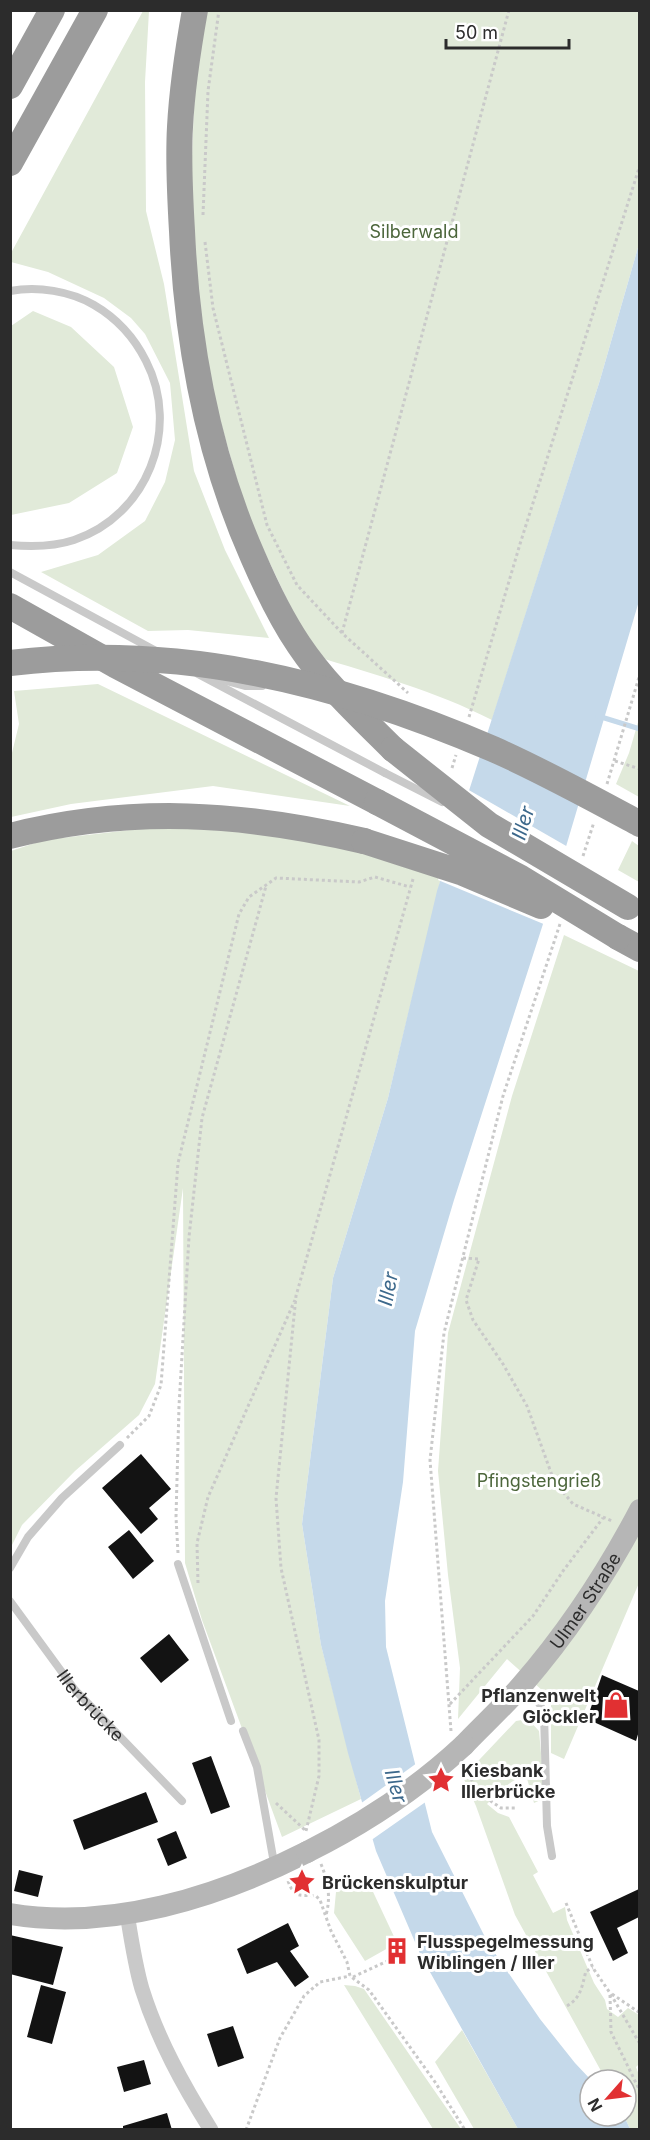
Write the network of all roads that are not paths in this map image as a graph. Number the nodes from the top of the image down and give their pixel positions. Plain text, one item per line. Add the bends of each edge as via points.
1 (52, 10) edge
2 (95, 10) edge
3 (195, 10) edge
4 (10, 86) edge
5 (10, 163) edge
6 (10, 291) edge
7 (10, 545) edge
8 (10, 572) edge
9 (10, 606) edge
10 (10, 663) edge
11 (190, 669) junction
12 (351, 707) junction
13 (389, 761) junction
14 (639, 824) edge
15 (10, 836) edge
16 (634, 910) edge
17 (628, 943) edge
18 (120, 1445) road end
19 (635, 1519) edge
20 (178, 1564) road end
21 (10, 1568) edge
22 (10, 1601) edge
23 (521, 1686) junction
24 (231, 1721) dead end
25 (243, 1731) dead end
26 (182, 1801) dead end
27 (552, 1856) dead end
28 (281, 1874) junction
29 (127, 1912) junction
30 (10, 1914) edge
31 (211, 2130) edge

1 - 4 highway
2 - 5 highway
3 - 12 highway via 180,128 180,200 185,290 196,373 212,442 241,530 299,645
6 - 7 lane via 66,293 89,302 118,322 150,368 161,415 160,439 148,475 117,515 74,540 33,547
8 - 11 lane
9 - 17 highway, bridge via 520,878
10 - 14 highway, bridge via 144,658 191,662 301,682 375,704 494,750
11 - 12 lane via 245,686 307,692
11 - 13 lane
12 - 13 highway
13 - 16 highway, bridge
15 - 17 highway, bridge via 139,816 209,816 292,826 364,842 463,873
18 - 21 lane via 62,1498 28,1537
19 - 23 main road, Ulmer Straße via 610,1566
20 - 24 lane
22 - 26 lane, Illerbrücke via 75,1690
23 - 27 lane via 544,1713 547,1826
23 - 28 main road, Ulmer Straße, bridge via 447,1762 417,1786 375,1815 311,1846
25 - 28 lane via 257,1767
28 - 29 main road
29 - 30 main road via 66,1919
29 - 31 street via 142,1988 162,2042

